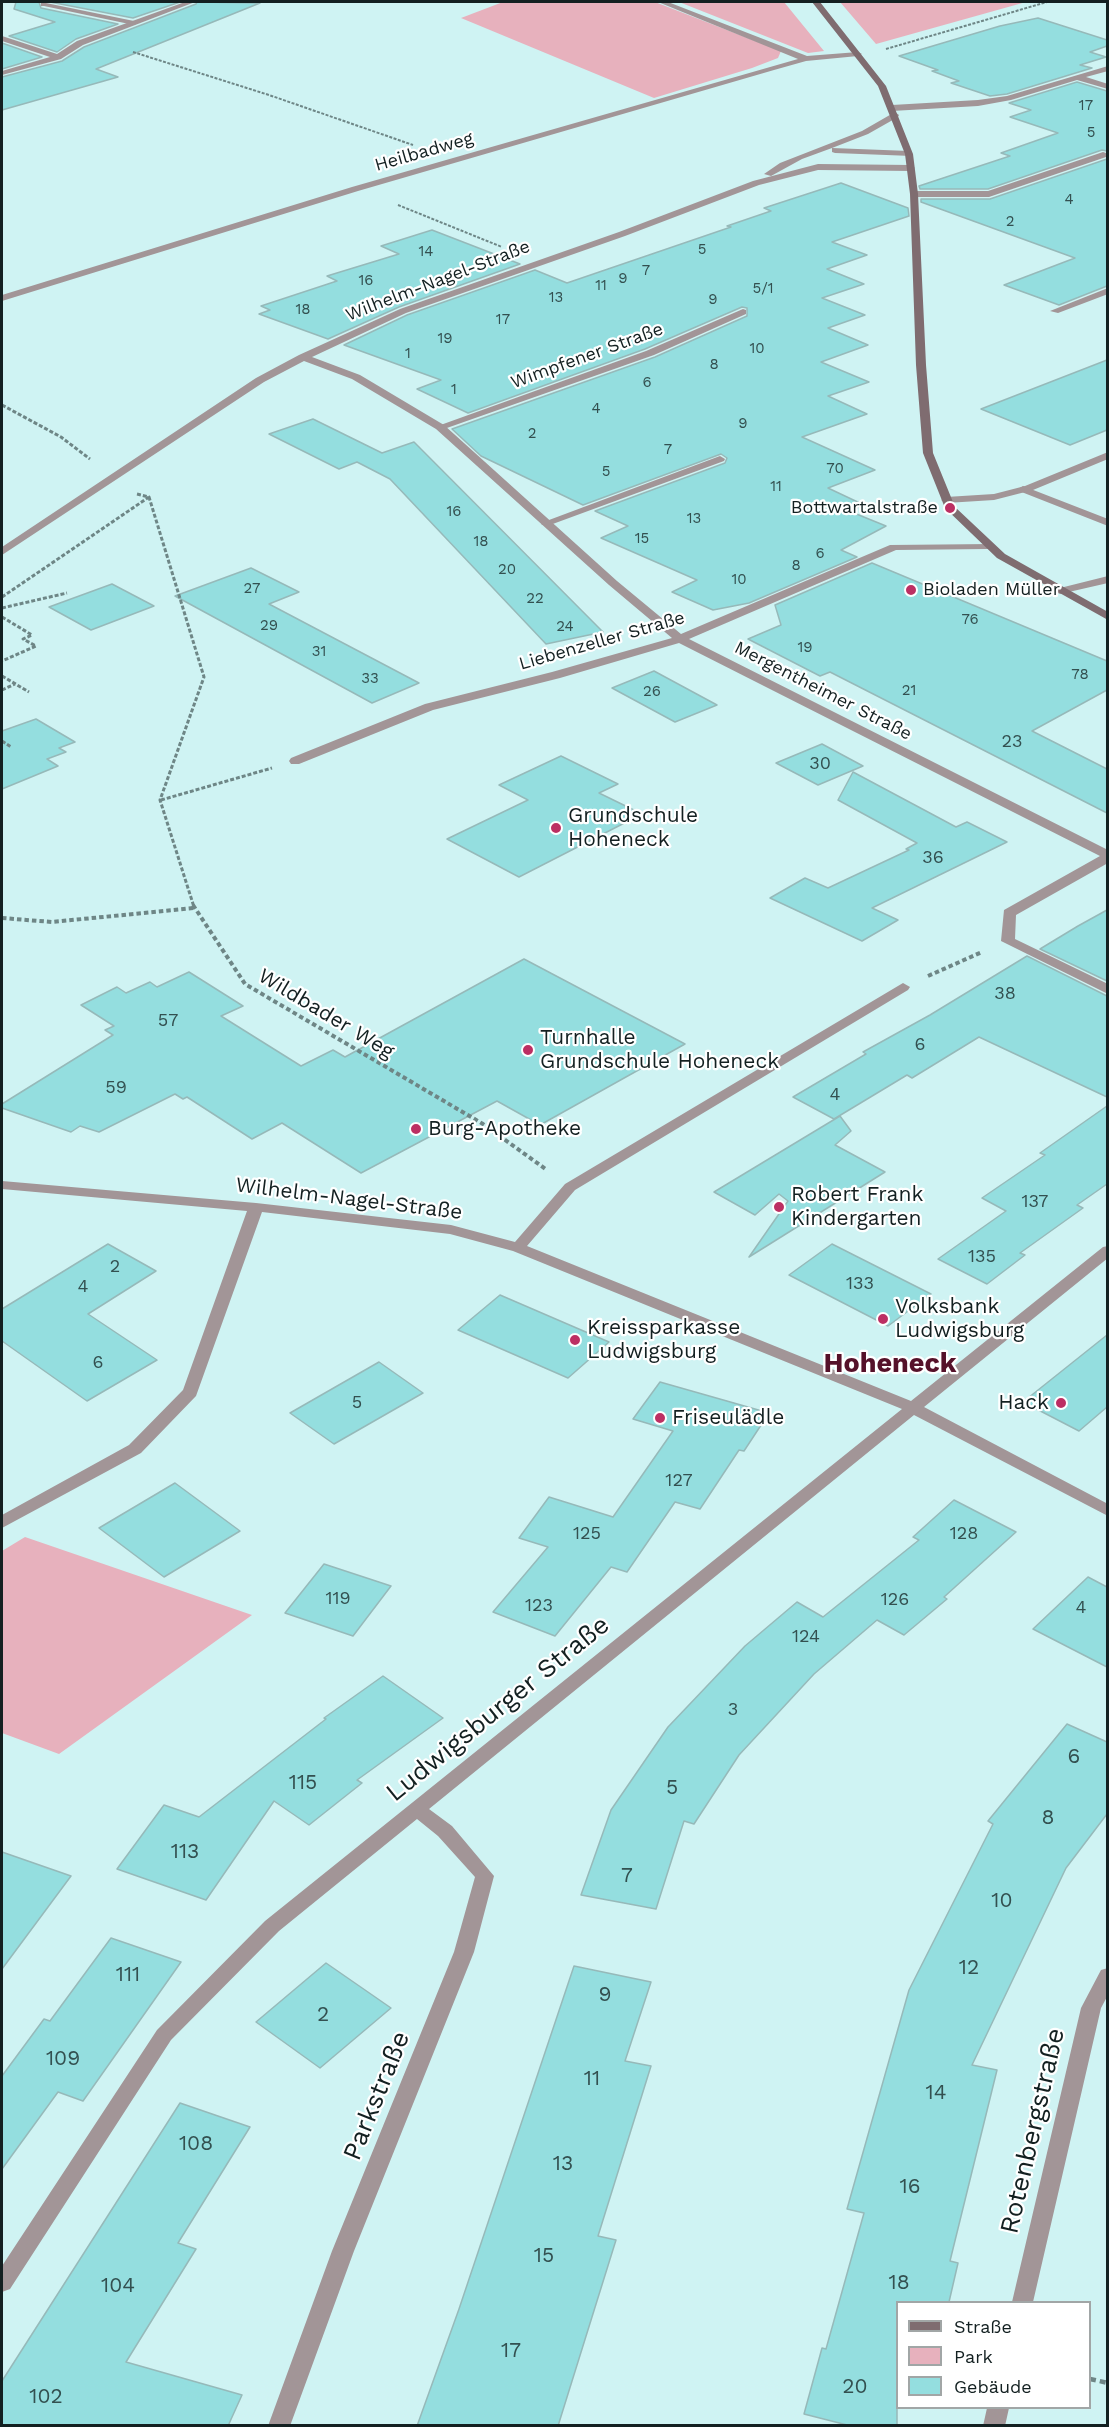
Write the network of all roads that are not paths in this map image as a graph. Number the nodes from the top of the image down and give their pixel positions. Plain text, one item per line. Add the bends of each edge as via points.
1 (191, 2) edge
2 (662, 2) edge
3 (816, 2) edge
4 (44, 4) dead end
5 (134, 23) junction
6 (2, 38) edge
7 (858, 54) junction
8 (58, 57) junction
9 (806, 59) junction
10 (1107, 68) edge
11 (2, 74) edge
12 (1079, 78) junction
13 (1107, 87) edge
14 (894, 112) junction
15 (819, 151) junction
16 (909, 154) junction
17 (1103, 155) dead end
18 (911, 168) junction
19 (756, 183) junction
20 (914, 194) junction
21 (1107, 291) edge
22 (2, 298) edge
23 (1055, 311) dead end
24 (742, 312) dead end
25 (303, 357) junction
26 (440, 427) junction
27 (1107, 455) edge
28 (720, 459) dead end
29 (1023, 489) junction
30 (946, 500) junction
31 (546, 523) junction
32 (1107, 523) edge
33 (987, 546) junction
34 (2, 552) edge
35 (1107, 579) edge
36 (1060, 591) junction
37 (1107, 617) edge
38 (680, 639) junction
39 (295, 761) road end
40 (1107, 856) edge
41 (903, 987) road end
42 (1107, 990) edge
43 (2, 1185) edge
44 (256, 1207) junction
45 (518, 1248) junction
46 (1107, 1250) edge
47 (912, 1407) junction
48 (1107, 1511) edge
49 (2, 1522) edge
50 (416, 1808) junction
51 (1107, 1975) edge
52 (4, 2273) edge
53 (1023, 2301) edge
54 (998, 2409) edge
55 (279, 2426) edge
56 (994, 2426) edge

1 - 5 street
2 - 9 street
3 - 7 main road
4 - 5 street
5 - 8 street via 80,43
6 - 8 street
7 - 9 street, Heilbadweg
7 - 14 main road via 882,86
8 - 11 street
9 - 22 street, Heilbadweg via 355,189
10 - 12 street
12 - 13 street
12 - 14 street via 1008,98
14 - 15 street, Wilhelm-Nagel-Straße via 870,132
14 - 16 main road
15 - 16 street, Wilhelm-Nagel-Straße
15 - 19 street, Wilhelm-Nagel-Straße via 778,168
16 - 18 main road
17 - 20 street via 989,194
18 - 19 street, Wilhelm-Nagel-Straße via 818,167
18 - 20 main road
19 - 25 street, Wilhelm-Nagel-Straße via 403,311
20 - 30 main road via 928,453
21 - 23 street
24 - 26 street, Wimpfener Straße via 650,352
25 - 26 street, Mergentheimer Straße via 356,377
25 - 34 street, Wilhelm-Nagel-Straße via 260,380
26 - 31 street, Mergentheimer Straße
27 - 29 street
28 - 31 street
29 - 30 street
29 - 32 street
30 - 33 main road
31 - 38 street, Mergentheimer Straße
33 - 36 main road
33 - 38 street, Liebenzeller Straße via 894,547
35 - 36 street
36 - 37 main road
38 - 39 street, Liebenzeller Straße via 429,707
38 - 40 street, Mergentheimer Straße
40 - 42 street, Mergentheimer Straße via 1009,913 1008,941
41 - 45 street via 570,1187
43 - 44 street, Wilhelm-Nagel-Straße
44 - 45 street, Wilhelm-Nagel-Straße via 451,1230
44 - 49 street via 190,1392 135,1449
45 - 47 street, Wilhelm-Nagel-Straße
46 - 47 street, Ludwigsburger Straße
47 - 48 street, Wilhelm-Nagel-Straße
47 - 50 street, Ludwigsburger Straße
50 - 52 street, Ludwigsburger Straße via 272,1926 164,2035
50 - 55 street, Parkstraße via 446,1831 485,1876 464,1952 343,2251
51 - 53 street, Rotenbergstraße via 1091,2008
54 - 56 street

